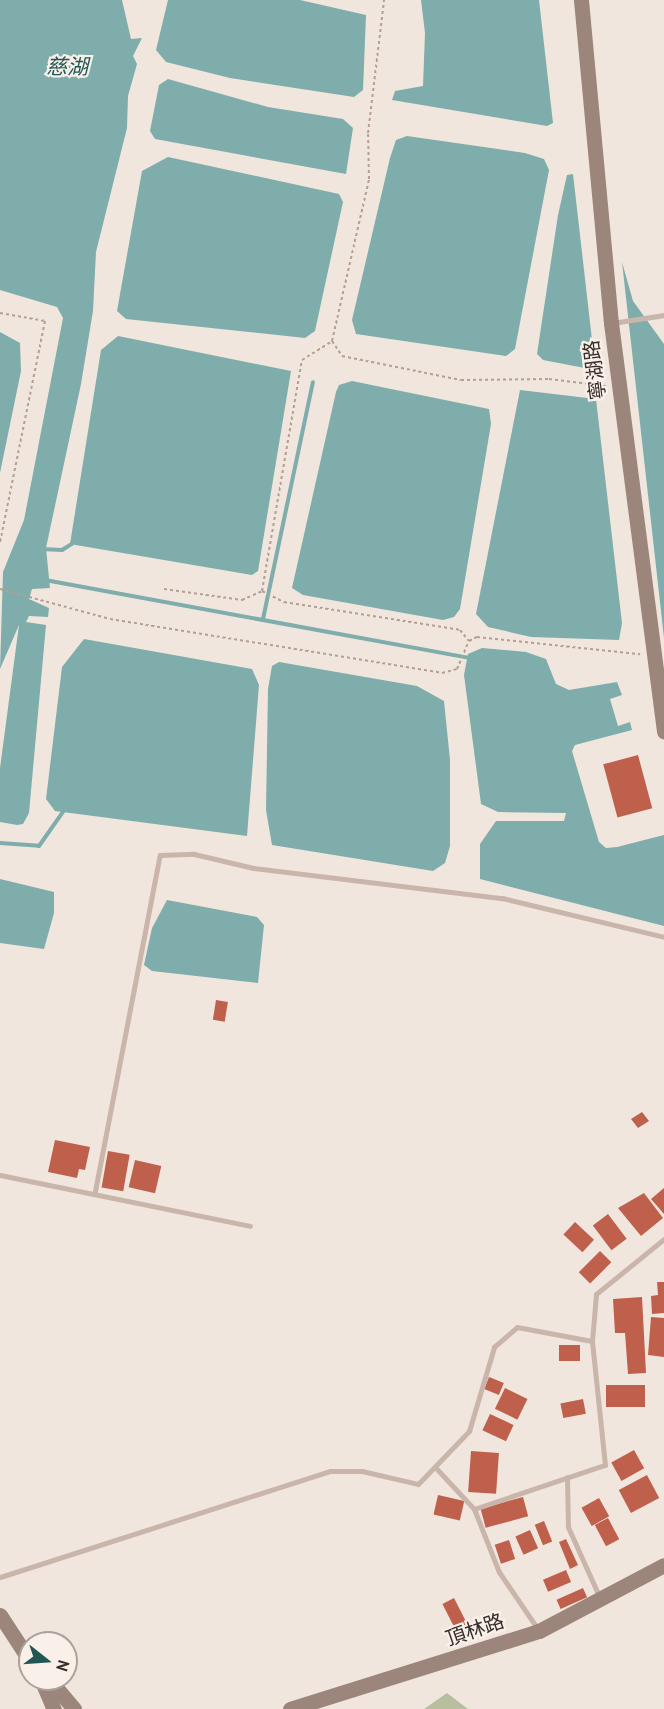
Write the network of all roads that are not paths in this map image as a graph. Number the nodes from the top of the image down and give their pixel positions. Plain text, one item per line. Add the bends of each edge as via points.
1 (581, 0) edge
2 (664, 315) edge
3 (618, 322) junction
4 (664, 732) edge
5 (664, 937) edge
6 (0, 1175) edge
7 (95, 1191) junction
8 (250, 1226) dead end
9 (664, 1239) edge
10 (592, 1341) junction
11 (435, 1467) junction
12 (567, 1477) junction
13 (474, 1509) junction
14 (664, 1565) edge
15 (0, 1578) edge
16 (601, 1600) junction
17 (0, 1615) edge
18 (539, 1630) junction
19 (18, 1642) edge
20 (46, 1691) edge
21 (59, 1691) edge
22 (54, 1709) edge
23 (74, 1709) edge
24 (290, 1709) edge

1 - 3 main road, 寧湖路
2 - 3 lane
3 - 4 main road, 寧湖路 via 619,388
5 - 7 lane via 502,898 272,870 195,854 160,855
6 - 7 lane
7 - 8 lane
9 - 10 lane via 596,1294
10 - 11 lane via 517,1327 494,1347 469,1431
10 - 12 lane via 605,1465
11 - 13 lane
11 - 15 lane via 418,1484 362,1471 330,1471
12 - 13 lane
12 - 16 lane via 568,1527
13 - 18 lane via 499,1572
14 - 16 main road, 頂林路
16 - 18 main road, 頂林路
17 - 19 main road
18 - 24 main road, 頂林路
20 - 22 main road
21 - 23 main road

